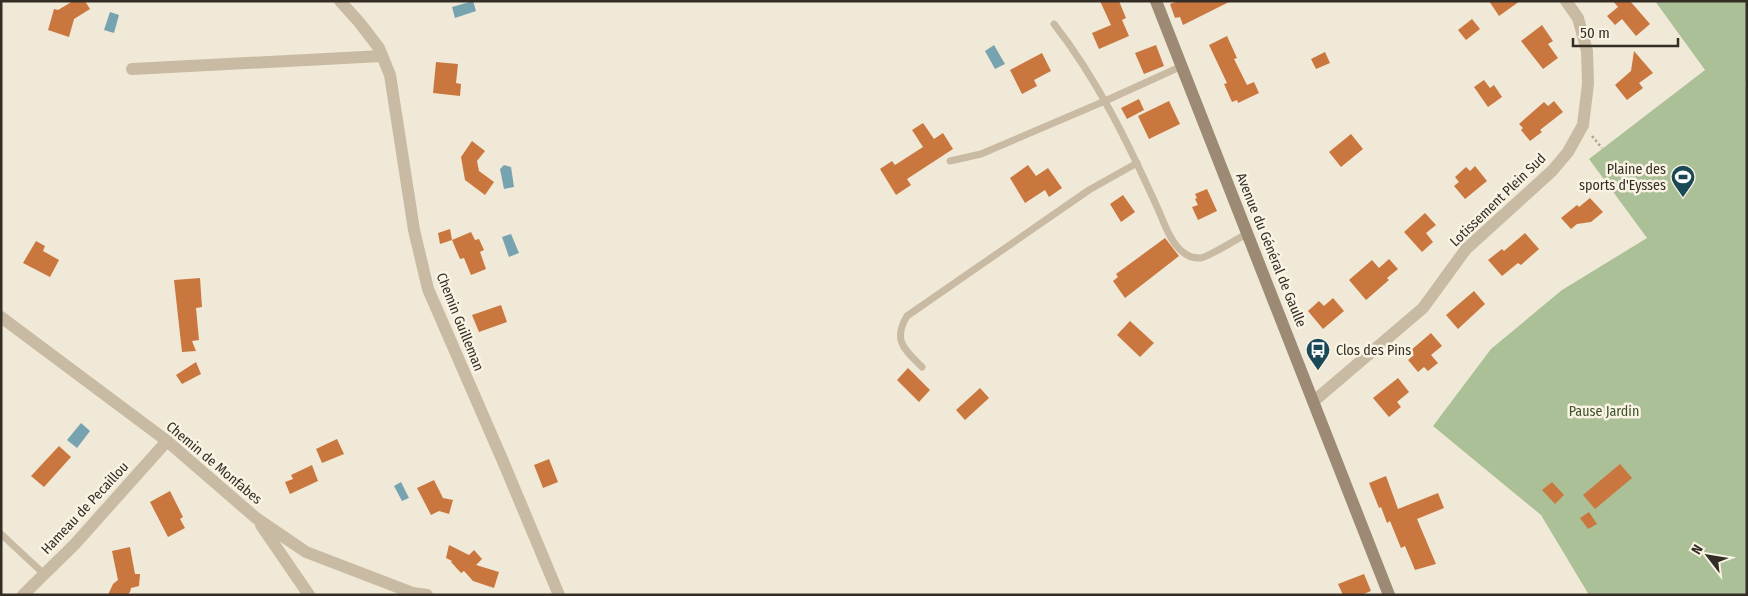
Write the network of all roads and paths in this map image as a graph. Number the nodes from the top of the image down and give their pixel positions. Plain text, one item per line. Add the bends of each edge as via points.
1 (340, 1) edge
2 (1156, 1) edge
3 (1566, 1) edge
4 (1054, 24) dead end
5 (382, 56) junction
6 (1182, 66) junction
7 (132, 69) dead end
8 (1105, 101) junction
9 (950, 161) dead end
10 (1137, 163) junction
11 (1248, 234) junction
12 (1, 317) edge
13 (922, 367) dead end
14 (1314, 402) junction
15 (167, 441) junction
16 (256, 518) junction
17 (1, 534) edge
18 (44, 574) junction
19 (23, 595) edge
20 (309, 595) edge
21 (427, 595) edge
22 (559, 595) edge
23 (1389, 595) edge

1 - 5 street, Chemin Guilleman
2 - 6 main road, Avenue du Général de Gaulle
3 - 14 street, Lotissement Plein Sud via 1578,18 1587,51 1588,84 1583,125 1568,152 1552,171 1466,249 1423,308
4 - 8 lane
5 - 7 street
5 - 22 street, Chemin Guilleman via 390,75 414,230 428,289
6 - 8 lane
6 - 11 main road, Avenue du Général de Gaulle
8 - 9 lane via 981,154
8 - 10 lane
10 - 11 lane via 1170,236 1189,256 1201,258
10 - 13 lane via 1089,190 907,316 901,327 901,340 905,350
11 - 14 main road, Avenue du Général de Gaulle
12 - 15 street, Chemin de Monfabes
14 - 23 main road, Avenue du Général de Gaulle
15 - 16 street, Chemin de Monfabes
15 - 18 street, Hameau de Pecaillou
16 - 20 street
16 - 21 street, Chemin de Monfabes via 306,552 413,593
17 - 18 lane
18 - 19 street, Hameau de Pecaillou

